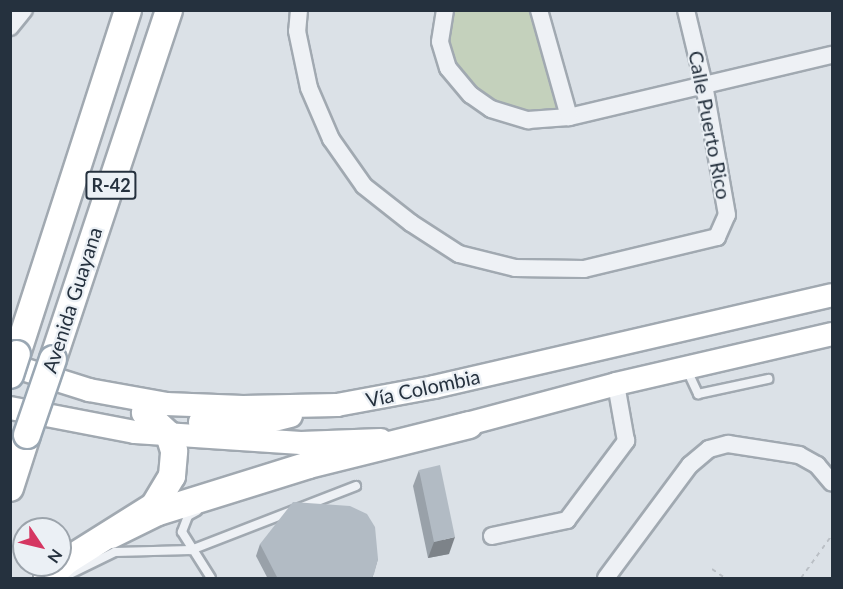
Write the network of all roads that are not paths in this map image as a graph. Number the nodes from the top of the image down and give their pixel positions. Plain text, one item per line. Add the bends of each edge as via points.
1 (24, 10) edge
2 (128, 10) edge
3 (169, 10) edge
4 (299, 10) edge
5 (445, 10) edge
6 (538, 10) edge
7 (686, 10) edge
8 (10, 27) edge
9 (832, 55) edge
10 (704, 85) junction
11 (569, 117) junction
12 (832, 295) edge
13 (832, 333) edge
14 (12, 368) edge
15 (686, 368) junction
16 (768, 379) dead end
17 (616, 384) junction
18 (337, 405) junction
19 (10, 408) edge
20 (145, 412) junction
21 (469, 425) junction
22 (169, 435) junction
23 (309, 465) junction
24 (832, 483) edge
25 (356, 486) dead end
26 (10, 488) edge
27 (227, 501) dead end
28 (204, 509) dead end
29 (111, 535) junction
30 (492, 536) dead end
31 (191, 550) junction
32 (47, 579) edge
33 (61, 579) edge
34 (211, 579) edge
35 (606, 579) edge

1 - 8 street
2 - 14 main road, Avenida Guayana / R-42
3 - 26 main road, Avenida Guayana / R-42, bridge
4 - 10 street, Calle Puerto Rico via 297,31 309,88 331,139 364,186 459,254 515,268 584,269 717,237 727,215
5 - 11 street via 440,42 448,68 471,95 491,109 528,120
6 - 11 street
7 - 10 street, Calle Puerto Rico
9 - 10 street
10 - 11 street
12 - 18 main road, Vía Colombia via 446,385
13 - 15 main road, Vía Colombia
14 - 18 main road, Vía Colombia via 89,390 166,404
14 - 20 main road via 67,396
15 - 16 lane via 698,394
15 - 17 main road, Vía Colombia
17 - 21 main road, Vía Colombia
17 - 30 street via 626,441 567,520
18 - 20 main road via 254,425 210,424
19 - 22 main road, Vía Colombia
20 - 22 main road
21 - 22 main road, Vía Colombia via 378,440 236,441
21 - 23 main road
22 - 29 main road via 174,451 172,476 154,506
23 - 27 lane via 293,481
23 - 29 main road via 158,512
24 - 35 street via 817,465 799,455 728,444 709,449 690,465
25 - 31 lane
28 - 31 lane via 184,523 182,532
29 - 32 main road via 68,560
31 - 33 lane via 115,552
31 - 34 lane

